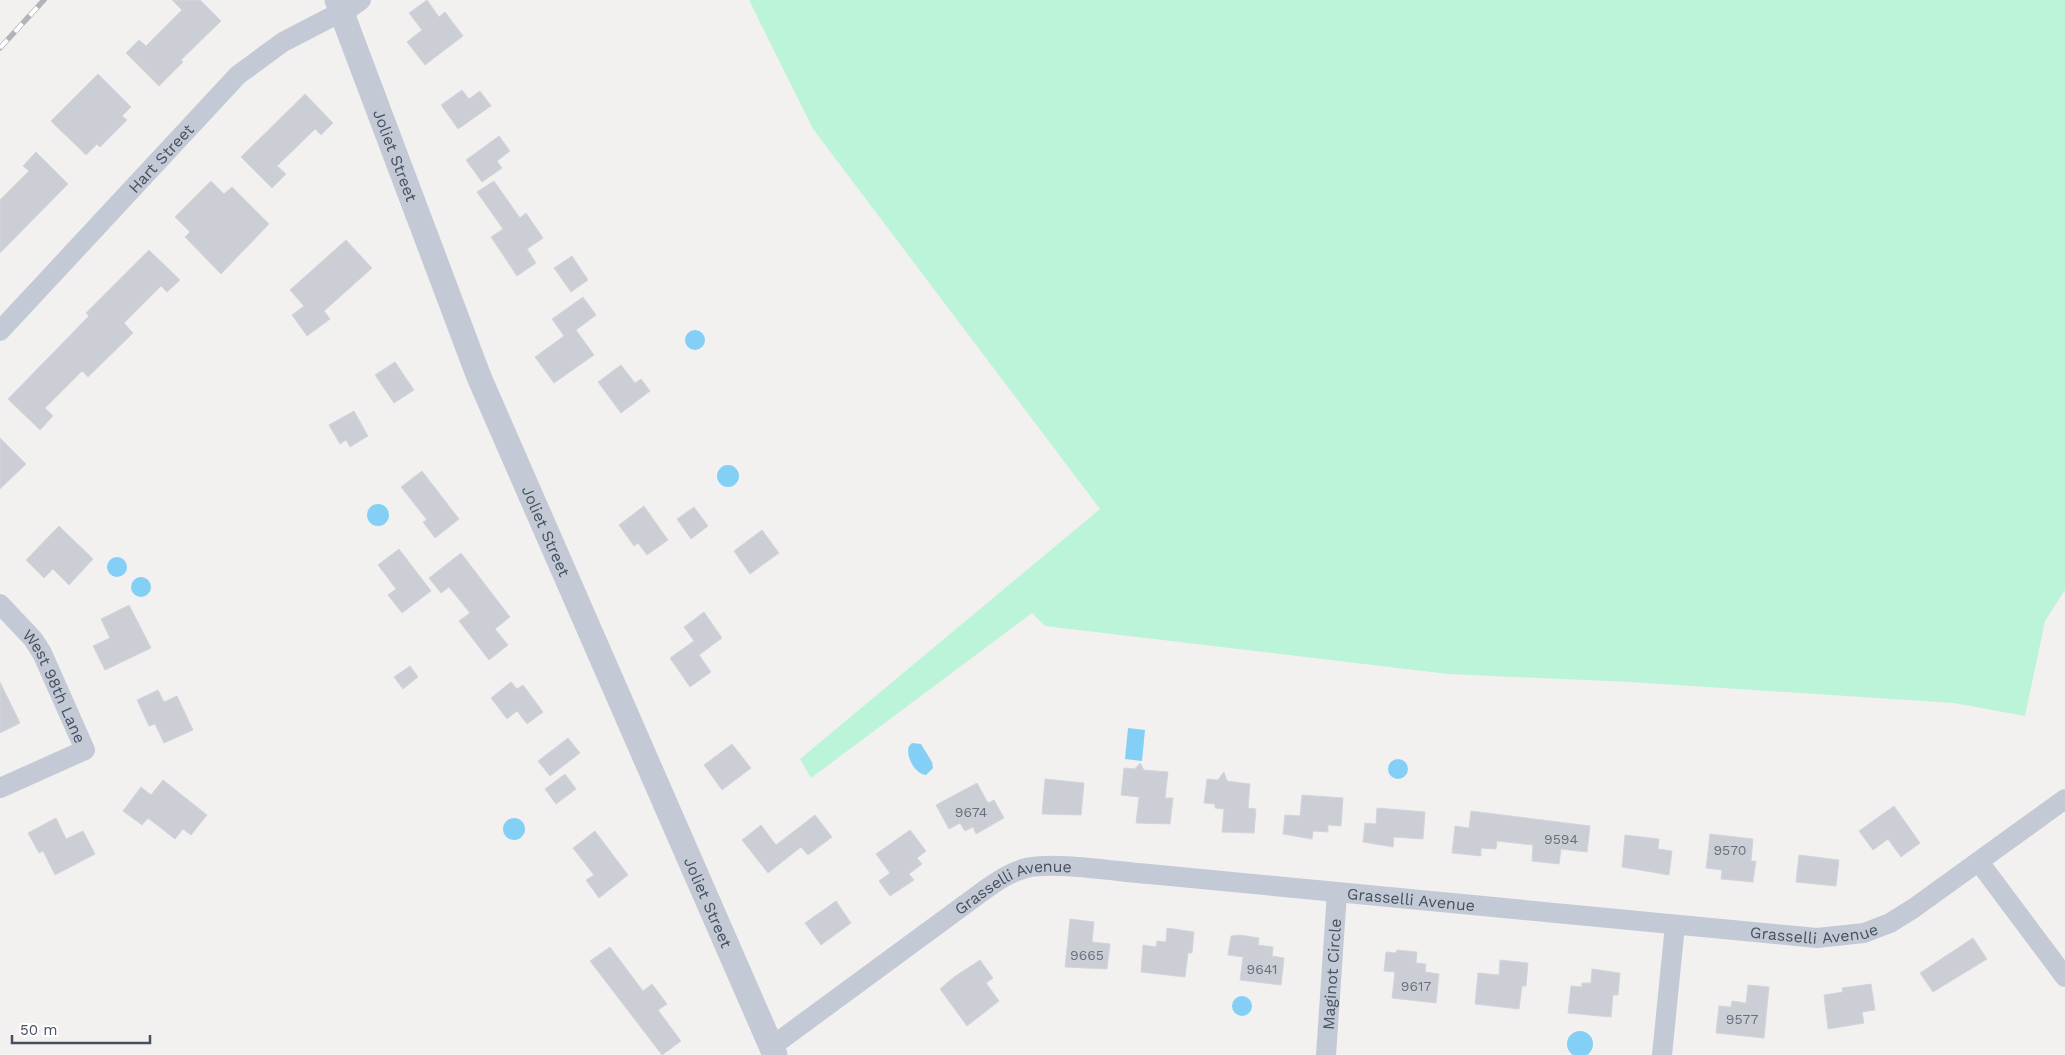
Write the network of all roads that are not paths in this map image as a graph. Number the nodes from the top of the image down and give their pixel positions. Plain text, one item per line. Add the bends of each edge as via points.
1 (345, 6) edge
2 (0, 331) edge
3 (0, 604) edge
4 (0, 788) edge
5 (2065, 799) edge
6 (1979, 862) junction
7 (1337, 892) junction
8 (1675, 925) junction
9 (2065, 977) edge
10 (773, 1051) edge
11 (1326, 1055) edge
12 (1662, 1055) edge

1 - 2 street, Hart Street via 283,42 238,75
1 - 10 street, Joliet Street via 479,377
3 - 4 street, West 98th Lane via 42,653 85,750
5 - 6 street, Grasselli Avenue
6 - 8 street, Grasselli Avenue via 1900,917 1864,933 1816,938
6 - 9 street
7 - 8 street, Grasselli Avenue
7 - 10 street, Grasselli Avenue via 1049,866 1028,867 1007,875 986,889
7 - 11 street, Maginot Circle
8 - 12 street

